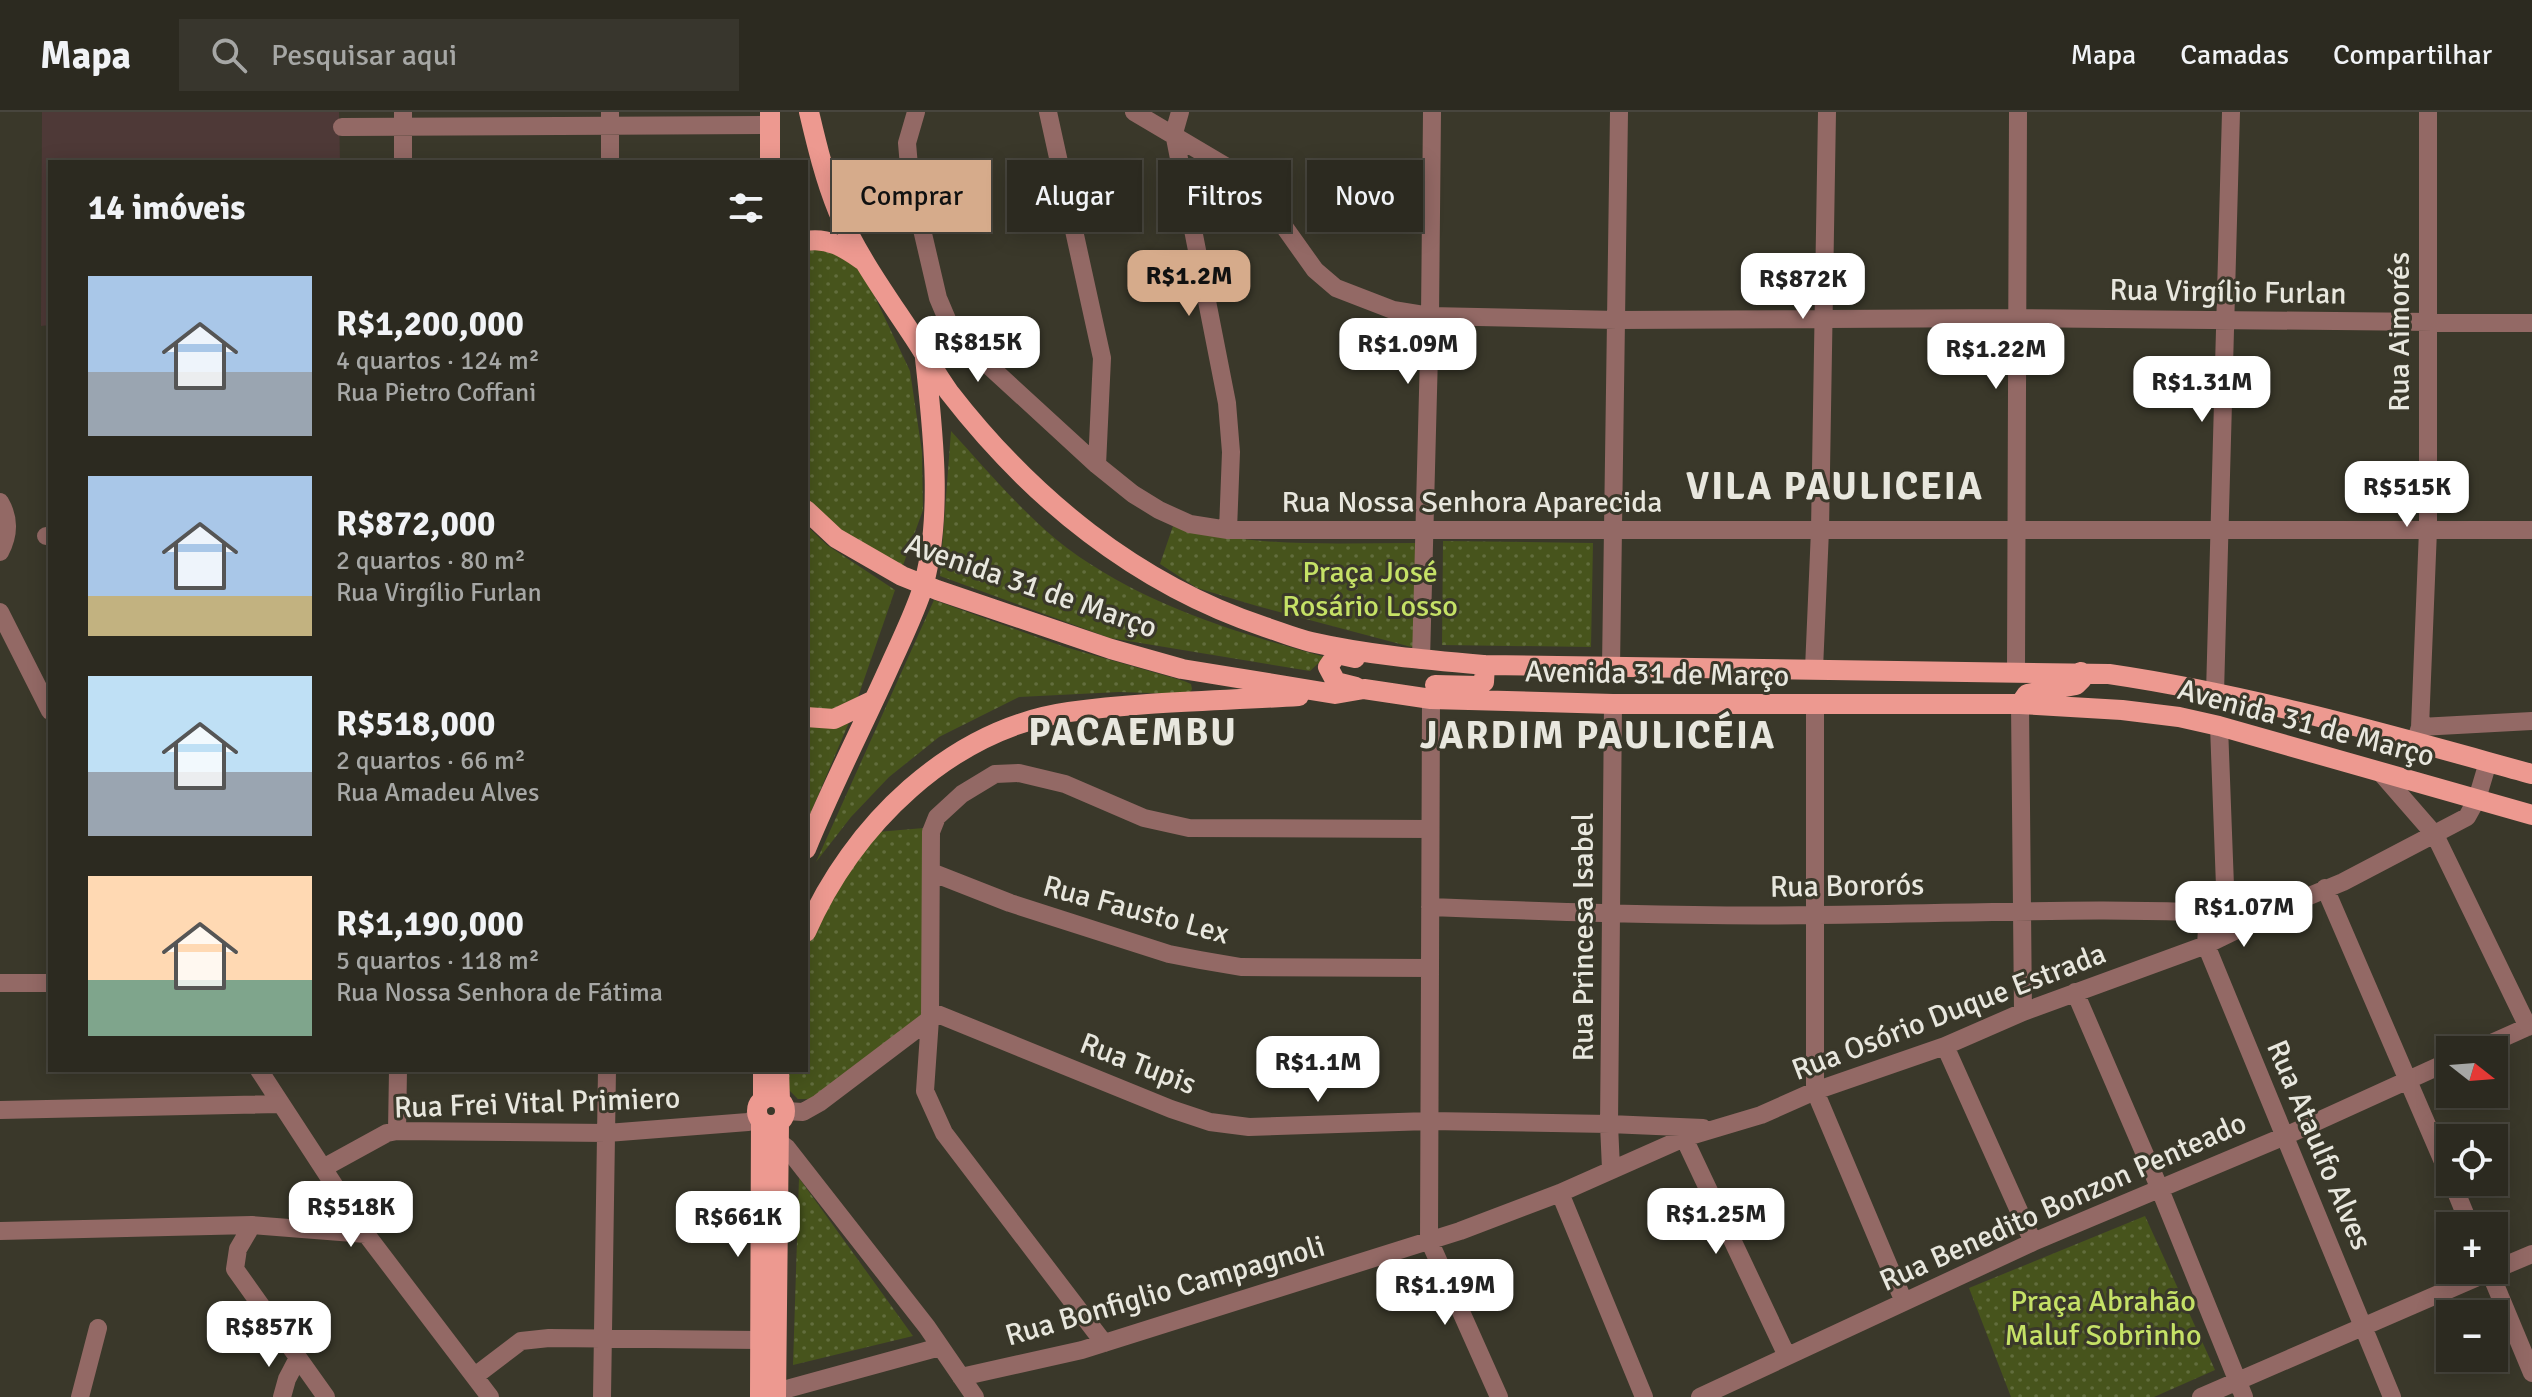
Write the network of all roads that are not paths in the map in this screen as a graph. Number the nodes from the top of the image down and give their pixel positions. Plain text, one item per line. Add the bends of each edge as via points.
1 (809, 112) edge
2 (916, 112) edge
3 (1048, 112) edge
4 (1134, 112) edge
5 (1180, 112) edge
6 (1432, 112) edge
7 (1619, 112) edge
8 (1827, 112) edge
9 (2018, 112) edge
10 (2231, 112) edge
11 (2428, 112) edge
12 (770, 118) edge
13 (610, 119) edge
14 (403, 120) edge
15 (342, 127) dead end
16 (1174, 133) junction
17 (403, 160) edge
18 (610, 160) edge
19 (770, 160) edge
20 (808, 241) edge
21 (865, 262) junction
22 (1430, 316) junction
23 (1824, 318) junction
24 (2017, 318) junction
25 (1617, 320) junction
26 (2225, 320) junction
27 (2427, 322) junction
28 (2532, 323) edge
29 (924, 354) junction
30 (1097, 465) junction
31 (0, 502) edge
32 (808, 512) edge
33 (1228, 530) junction
34 (1425, 530) junction
35 (1614, 530) junction
36 (1820, 530) junction
37 (2017, 530) junction
38 (2220, 530) junction
39 (2428, 530) junction
40 (2532, 530) edge
41 (0, 552) edge
42 (0, 612) edge
43 (1421, 660) junction
44 (1485, 665) junction
45 (1611, 667) junction
46 (1814, 669) junction
47 (1971, 670) junction
48 (2016, 671) junction
49 (2081, 672) junction
50 (1374, 690) junction
51 (2215, 693) junction
52 (1335, 694) junction
53 (1431, 699) junction
54 (874, 700) junction
55 (1965, 703) junction
56 (1613, 704) junction
57 (2020, 704) junction
58 (1815, 706) junction
59 (48, 707) edge
60 (808, 717) edge
61 (2532, 721) edge
62 (2219, 726) junction
63 (2418, 734) junction
64 (2488, 762) junction
65 (2381, 773) junction
66 (2532, 774) edge
67 (2477, 799) junction
68 (2532, 815) edge
69 (1430, 829) junction
70 (2435, 835) junction
71 (808, 844) edge
72 (931, 872) junction
73 (2325, 888) junction
74 (1430, 907) junction
75 (2021, 912) junction
76 (2217, 913) junction
77 (1611, 914) junction
78 (1817, 915) junction
79 (2264, 916) junction
80 (808, 927) edge
81 (2206, 945) junction
82 (1430, 968) junction
83 (0, 983) edge
84 (48, 983) edge
85 (2075, 992) junction
86 (2023, 1012) junction
87 (930, 1015) junction
88 (2530, 1026) edge
89 (2508, 1036) edge
90 (1945, 1046) junction
91 (2436, 1067) edge
92 (260, 1072) edge
93 (398, 1072) edge
94 (607, 1072) edge
95 (763, 1072) edge
96 (779, 1072) edge
97 (2409, 1079) junction
98 (1815, 1091) junction
99 (281, 1104) junction
100 (0, 1110) edge
101 (772, 1116) junction
102 (1429, 1121) junction
103 (1609, 1124) junction
104 (1717, 1129) junction
105 (397, 1131) junction
106 (607, 1133) junction
107 (2285, 1136) junction
108 (1684, 1138) junction
109 (2436, 1144) edge
110 (325, 1167) junction
111 (1611, 1169) junction
112 (2159, 1187) junction
113 (1560, 1193) junction
114 (252, 1225) junction
115 (0, 1231) edge
116 (366, 1234) junction
117 (1429, 1240) junction
118 (2033, 1242) junction
119 (2532, 1254) edge
120 (2508, 1263) edge
121 (2459, 1284) edge
122 (2497, 1284) edge
123 (1904, 1302) junction
124 (2364, 1325) junction
125 (98, 1328) dead end
126 (603, 1339) junction
127 (760, 1340) junction
128 (1104, 1343) junction
129 (940, 1347) junction
130 (1787, 1356) junction
131 (298, 1358) junction
132 (2532, 1373) edge
133 (475, 1376) junction
134 (961, 1377) junction
135 (2241, 1389) edge
136 (771, 1395) edge
137 (80, 1397) edge
138 (282, 1397) edge
139 (326, 1397) edge
140 (490, 1397) edge
141 (602, 1397) edge
142 (975, 1397) edge
143 (1499, 1397) edge
144 (1644, 1397) edge
145 (1700, 1397) edge
146 (2201, 1397) edge
147 (2392, 1397) edge

1 - 21 main road, Avenida 31 de Março via 839,212
2 - 30 street, Rua Nossa Senhora Aparecida via 907,143 910,178 949,324
3 - 30 street via 1102,358
4 - 16 street, Rua Virgílio Furlan
5 - 16 street
6 - 22 street
7 - 25 street
8 - 23 street
9 - 24 street
10 - 26 street
11 - 27 street, Rua Aimorés
12 - 13 street
12 - 19 main road
13 - 14 street
13 - 18 street
14 - 15 street
14 - 17 street
16 - 22 street, Rua Virgílio Furlan via 1263,197 1315,270 1336,288 1393,310
16 - 33 street via 1227,403
20 - 21 main road via 832,243
21 - 29 main road, Avenida 31 de Março
22 - 25 street, Rua Virgílio Furlan
22 - 34 street
23 - 24 street, Rua Virgílio Furlan
23 - 25 street, Rua Virgílio Furlan
23 - 36 street
24 - 26 street, Rua Virgílio Furlan
24 - 37 street
25 - 35 street
26 - 27 street, Rua Virgílio Furlan
26 - 38 street
27 - 28 street, Rua Virgílio Furlan
27 - 39 street, Rua Aimorés
29 - 43 main road, Avenida 31 de Março via 983,433 1063,514 1147,573 1196,600 1310,642
29 - 54 main road via 936,475 931,539 921,592
30 - 33 street, Rua Nossa Senhora Aparecida via 1159,510 1190,524
31 - 41 street via 9,528
32 - 52 main road, Avenida 31 de Março via 836,538 937,590 1182,669
33 - 34 street, Rua Nossa Senhora Aparecida
34 - 35 street, Rua Nossa Senhora Aparecida
34 - 43 street
35 - 36 street, Rua Nossa Senhora Aparecida
35 - 45 street
36 - 37 street, Rua Nossa Senhora Aparecida
36 - 46 street
37 - 38 street, Rua Nossa Senhora Aparecida
37 - 48 street
38 - 39 street, Rua Nossa Senhora Aparecida
38 - 51 street
39 - 40 street, Rua Nossa Senhora Aparecida
39 - 63 street, Rua Aimorés
42 - 59 street
43 - 44 main road, Avenida 31 de Março
43 - 50 main road via 1395,666 1337,654 1328,667 1336,682
44 - 45 main road, Avenida 31 de Março
44 - 50 main road via 1484,682 1478,686
45 - 46 main road, Avenida 31 de Março
46 - 47 main road, Avenida 31 de Março
47 - 48 main road, Avenida 31 de Março
47 - 55 main road
48 - 49 main road, Avenida 31 de Março
49 - 51 main road, Avenida 31 de Março
49 - 57 main road via 2076,685 2027,694
50 - 52 main road, Avenida 31 de Março
50 - 53 main road, Avenida 31 de Março
51 - 63 main road, Avenida 31 de Março
52 - 80 main road via 1067,712 1017,725 932,772 883,814 848,854
53 - 56 main road, Avenida 31 de Março
53 - 69 street
54 - 60 main road via 834,719
54 - 71 main road
55 - 57 main road, Avenida 31 de Março
55 - 58 main road, Avenida 31 de Março
56 - 58 main road, Avenida 31 de Março
56 - 77 street, Rua Princesa Isabel
57 - 62 main road, Avenida 31 de Março via 2122,710
57 - 75 street
58 - 78 street
61 - 63 street
62 - 65 main road, Avenida 31 de Março
62 - 76 street, Rua Ataulfo Alves
63 - 64 main road, Avenida 31 de Março
64 - 66 main road, Avenida 31 de Março
64 - 67 street, Rua Osório Duque Estrada
65 - 67 main road, Avenida 31 de Março
65 - 70 street
67 - 68 main road, Avenida 31 de Março
67 - 70 street, Rua Osório Duque Estrada via 2467,817
69 - 72 street via 1189,828 1144,818 1065,784 1019,773 995,774 937,817 931,832
69 - 74 street
70 - 73 street, Rua Osório Duque Estrada
70 - 88 street
72 - 82 street, Rua Fausto Lex via 1010,903 1200,960 1241,967
72 - 87 street
73 - 79 street, Rua Osório Duque Estrada
73 - 97 street
74 - 77 street, Rua Bororós
74 - 82 street
75 - 76 street, Rua Bororós
75 - 78 street, Rua Bororós
75 - 86 street
76 - 79 street, Rua Bororós
76 - 81 street, Rua Ataulfo Alves
77 - 78 street, Rua Bororós
77 - 103 street, Rua Princesa Isabel
78 - 98 street
79 - 81 street, Rua Osório Duque Estrada
81 - 85 street, Rua Osório Duque Estrada
81 - 107 street, Rua Ataulfo Alves
82 - 102 street
83 - 84 street
85 - 86 street, Rua Osório Duque Estrada
85 - 112 street
86 - 90 street, Rua Osório Duque Estrada
87 - 101 street, Rua Frei Vital Primiero via 819,1103 803,1112
87 - 102 street, Rua Tupis via 1210,1122 1249,1127
87 - 128 street via 925,1091 944,1133
88 - 89 street
90 - 98 street, Rua Osório Duque Estrada
90 - 118 street
91 - 97 street, Rua Benedito Bonzon Penteado
92 - 99 street
93 - 105 street
94 - 106 street
95 - 101 main road
96 - 101 main road
97 - 107 street, Rua Benedito Bonzon Penteado
97 - 109 street
98 - 104 street, Rua Osório Duque Estrada
98 - 123 street
99 - 100 street
99 - 110 street
101 - 106 street, Rua Frei Vital Primiero
101 - 127 main road
101 - 129 street via 787,1148
101 - 136 main road
102 - 103 street, Rua Tupis
102 - 117 street
103 - 104 street, Rua Tupis
103 - 111 street, Rua Princesa Isabel
104 - 108 street, Rua Osório Duque Estrada
105 - 106 street, Rua Frei Vital Primiero
105 - 110 street, Rua Frei Vital Primiero
106 - 126 street
107 - 112 street, Rua Benedito Bonzon Penteado
107 - 124 street, Rua Ataulfo Alves
108 - 111 street, Rua Osório Duque Estrada
108 - 130 street
110 - 116 street
111 - 113 street, Rua Osório Duque Estrada
112 - 118 street, Rua Benedito Bonzon Penteado
112 - 135 street
113 - 117 street, Rua Osório Duque Estrada
113 - 144 street
114 - 115 street
114 - 116 street
114 - 131 street via 238,1249 235,1269
116 - 133 street
117 - 128 street, Rua Bonfiglio Campagnoli
117 - 143 street
118 - 123 street, Rua Benedito Bonzon Penteado
119 - 120 street
121 - 124 street
122 - 132 street
123 - 130 street, Rua Benedito Bonzon Penteado
124 - 135 street
124 - 147 street, Rua Ataulfo Alves
125 - 137 street
126 - 127 street
126 - 133 street via 521,1341
126 - 141 street
127 - 136 main road
128 - 134 street, Rua Bonfiglio Campagnoli
129 - 134 street
129 - 136 street
130 - 145 street, Rua Benedito Bonzon Penteado
131 - 138 street
131 - 139 street
133 - 140 street
134 - 142 street
135 - 146 street

